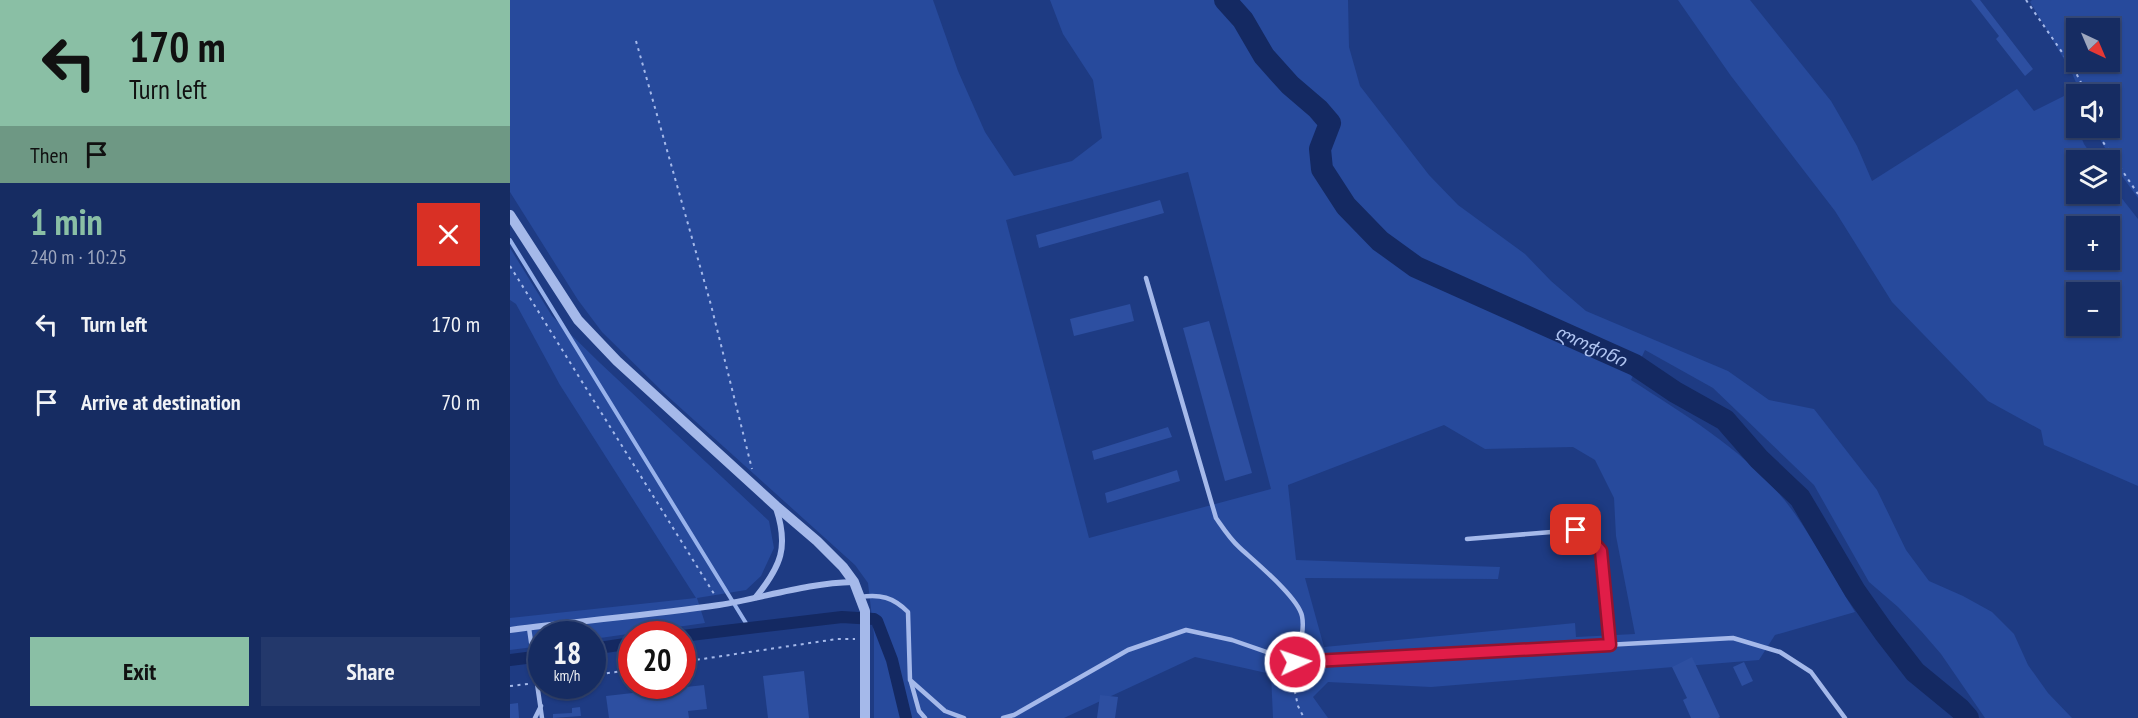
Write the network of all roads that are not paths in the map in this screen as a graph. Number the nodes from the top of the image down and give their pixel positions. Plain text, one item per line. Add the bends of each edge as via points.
1 (510, 215) edge
2 (1146, 278) dead end
3 (776, 506) junction
4 (1467, 539) dead end
5 (854, 582) junction
6 (756, 597) junction
7 (860, 597) junction
8 (587, 621) edge
9 (528, 628) edge
10 (510, 630) edge
11 (1610, 645) junction
12 (1295, 662) junction
13 (910, 680) junction
14 (540, 699) edge
15 (541, 706) junction
16 (535, 718) edge
17 (542, 718) edge
18 (865, 718) edge
19 (925, 718) edge
20 (964, 718) edge
21 (1003, 718) edge
22 (1845, 718) edge

1 - 3 street via 579,320 617,362
2 - 12 lane via 1216,518 1302,613 1304,628
3 - 5 street via 817,541
3 - 6 street via 783,544 773,575
4 - 11 lane via 1576,530 1588,536 1601,551
5 - 6 street via 827,582
5 - 7 street
6 - 8 street
7 - 13 lane via 879,594 898,602 908,612
7 - 18 street via 864,611
9 - 10 street
11 - 12 lane
11 - 22 lane via 1733,638 1780,652 1811,672
12 - 21 lane via 1232,640 1186,630 1128,650 1014,716
13 - 19 lane via 919,711
13 - 20 lane via 945,711
14 - 15 lane
15 - 16 lane
15 - 17 lane

